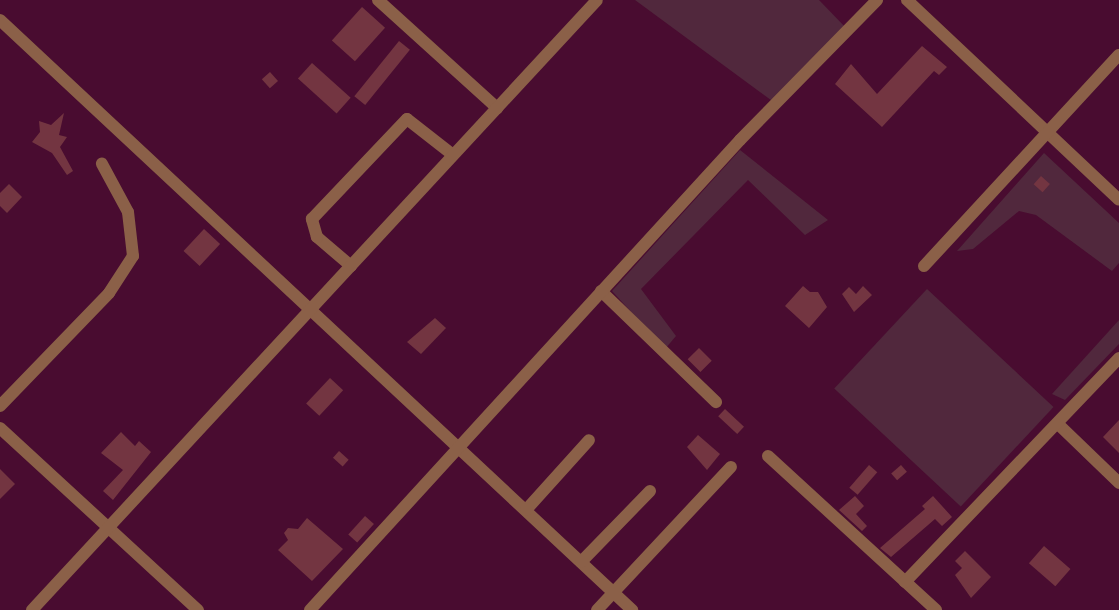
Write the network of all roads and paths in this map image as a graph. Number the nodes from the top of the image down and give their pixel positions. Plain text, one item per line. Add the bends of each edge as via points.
1 (378, 0) edge
2 (597, 0) edge
3 (877, 0) edge
4 (908, 0) edge
5 (0, 20) edge
6 (1119, 54) edge
7 (497, 108) junction
8 (1047, 133) junction
9 (453, 156) junction
10 (102, 164) dead end
11 (1119, 200) edge
12 (351, 266) junction
13 (924, 266) dead end
14 (602, 290) junction
15 (312, 308) junction
16 (1119, 358) edge
17 (716, 402) dead end
18 (0, 406) edge
19 (1058, 424) junction
20 (0, 428) edge
21 (589, 440) dead end
22 (458, 446) junction
23 (768, 456) dead end
24 (731, 467) dead end
25 (1119, 483) edge
26 (650, 491) dead end
27 (526, 510) junction
28 (109, 527) junction
29 (581, 562) junction
30 (905, 582) junction
31 (613, 592) junction
32 (32, 610) edge
33 (198, 610) edge
34 (310, 610) edge
35 (596, 610) edge
36 (632, 610) edge
37 (936, 610) edge

1 - 7 street
2 - 7 street
3 - 14 street via 740,140
4 - 8 street
5 - 15 street
6 - 8 street
7 - 9 street
8 - 11 street
8 - 13 street
9 - 12 street
9 - 12 street via 407,120 312,219 316,237
10 - 18 street via 128,212 133,256 109,292
12 - 15 street
14 - 17 street
14 - 22 street
15 - 22 street
15 - 28 street
16 - 19 street
19 - 25 street
19 - 30 street
20 - 28 street
21 - 27 street
22 - 27 street
22 - 34 street
23 - 30 street
24 - 31 street
26 - 29 street
27 - 29 street
28 - 32 street
28 - 33 street
29 - 31 street
30 - 37 street
31 - 35 street
31 - 36 street

